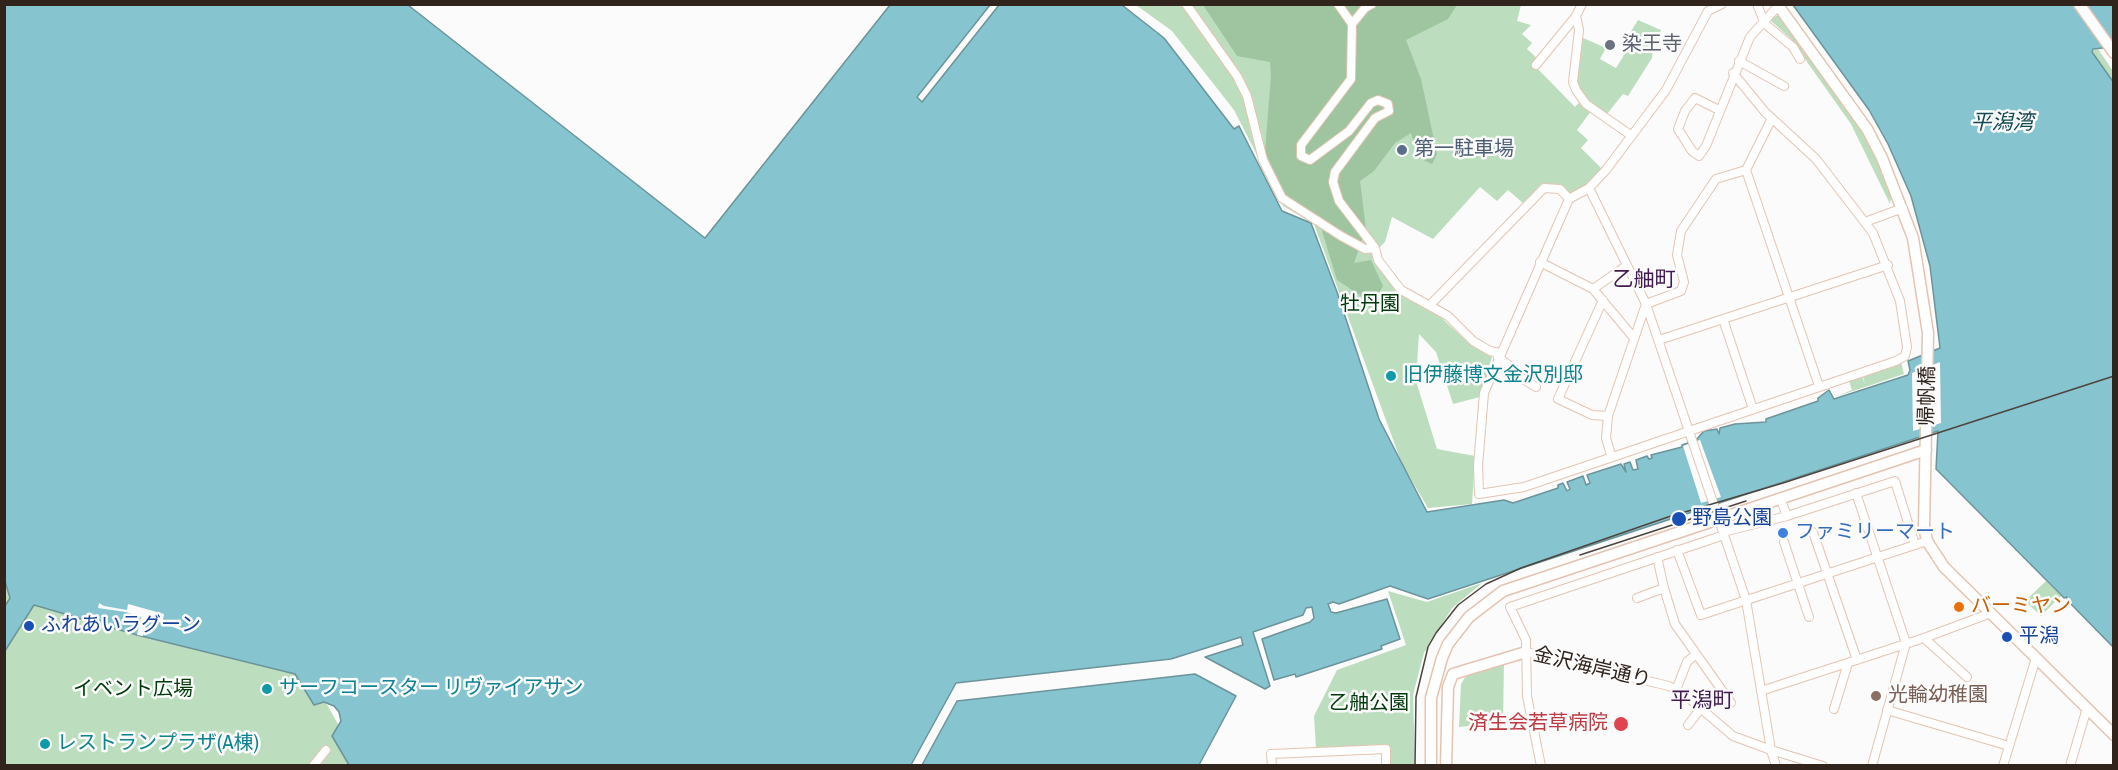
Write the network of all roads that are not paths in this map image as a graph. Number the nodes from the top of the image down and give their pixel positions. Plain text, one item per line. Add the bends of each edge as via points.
1 (1186, 4) edge
2 (1338, 4) edge
3 (1372, 4) edge
4 (1582, 4) edge
5 (1700, 4) edge
6 (1722, 4) edge
7 (1757, 4) edge
8 (2079, 4) edge
9 (1778, 5) edge
10 (1708, 11) junction
11 (1576, 16) junction
12 (1763, 20) junction
13 (1352, 24) junction
14 (2112, 51) edge
15 (1800, 59) dead end
16 (1740, 61) junction
17 (1536, 65) dead end
18 (1733, 73) junction
19 (1784, 86) dead end
20 (1719, 110) junction
21 (1772, 118) junction
22 (1632, 136) junction
23 (1746, 170) junction
24 (1589, 188) junction
25 (1569, 199) junction
26 (1903, 208) junction
27 (1865, 222) junction
28 (1375, 248) junction
29 (1540, 262) junction
30 (1888, 265) junction
31 (1626, 266) junction
32 (1593, 289) junction
33 (1789, 297) junction
34 (1603, 300) junction
35 (1431, 304) junction
36 (1646, 304) junction
37 (1723, 319) junction
38 (1634, 338) junction
39 (1659, 340) junction
40 (1499, 355) junction
41 (1819, 386) junction
42 (1536, 387) dead end
43 (1753, 409) junction
44 (1608, 416) junction
45 (1687, 430) junction
46 (1926, 445) junction
47 (1611, 456) junction
48 (1856, 493) junction
49 (1780, 498) junction
50 (1786, 516) junction
51 (1719, 518) junction
52 (1813, 532) dead end
53 (1723, 533) junction
54 (1927, 541) junction
55 (1784, 542) dead end
56 (1915, 545) junction
57 (1677, 550) junction
58 (1657, 557) junction
59 (1877, 558) junction
60 (1827, 574) junction
61 (1796, 584) junction
62 (1664, 588) junction
63 (1637, 598) dead end
64 (1746, 600) junction
65 (1991, 613) junction
66 (1809, 618) dead end
67 (1924, 638) junction
68 (1906, 643) junction
69 (1526, 651) junction
70 (1696, 654) junction
71 (2036, 658) junction
72 (1857, 660) junction
73 (1848, 663) junction
74 (1967, 677) dead end
75 (1676, 690) junction
76 (1761, 691) junction
77 (1731, 703) dead end
78 (1701, 708) junction
79 (2087, 708) junction
80 (1834, 709) dead end
81 (1887, 710) junction
82 (1688, 725) dead end
83 (2114, 735) edge
84 (2009, 746) junction
85 (326, 750) dead end
86 (1771, 750) junction
87 (313, 765) edge
88 (1272, 765) edge
89 (1386, 765) edge
90 (1431, 765) edge
91 (1446, 765) edge
92 (1541, 765) edge
93 (1776, 765) edge
94 (1823, 765) edge
95 (1872, 765) edge
96 (2003, 765) edge
97 (2070, 765) edge

1 - 28 street via 1247,96 1263,160 1282,198 1365,249
2 - 13 street
3 - 13 street
4 - 11 street
5 - 10 street
6 - 10 street
7 - 12 street
8 - 14 street
9 - 12 street
9 - 26 street, 帰帆橋 via 1857,112
10 - 22 street via 1666,90
11 - 17 street
11 - 22 street via 1576,90 1586,104
12 - 15 street via 1793,47
12 - 16 street via 1750,37
13 - 28 street via 1351,79 1301,146 1300,153 1304,159 1310,159 1349,131 1371,103 1378,100 1388,104 1389,111 1375,118 1335,172 1333,182 1339,201
16 - 18 street
16 - 19 street
18 - 20 street
18 - 21 street
20 - 20 street via 1706,146 1699,156 1678,129 1685,111 1695,98
21 - 23 street
21 - 27 street via 1816,159
22 - 24 street
23 - 33 street
23 - 36 street via 1716,179 1681,231 1677,255 1684,282 1681,291
24 - 25 street
24 - 31 street
25 - 29 street
25 - 35 street via 1560,189 1544,188
26 - 27 street
26 - 46 street, 帰帆橋 via 1924,294 1929,354
27 - 30 street
28 - 35 street via 1392,281 1407,294
29 - 32 street
29 - 40 street
30 - 33 street
30 - 41 street via 1903,316 1905,356
31 - 32 street
31 - 36 street
32 - 34 street
33 - 37 street
33 - 41 street
34 - 38 street
34 - 44 street via 1558,399 1592,415
35 - 40 street via 1473,341
36 - 38 street
36 - 39 street
37 - 39 street
37 - 43 street
38 - 44 street
39 - 45 street
40 - 42 street via 1517,375
40 - 47 street via 1484,393 1477,493 1524,486
41 - 43 street
43 - 45 street
44 - 47 street via 1606,438
45 - 47 street
45 - 51 street
46 - 49 street
46 - 54 street, 帰帆橋
48 - 50 street
48 - 56 street via 1895,481
48 - 59 street
49 - 50 street
49 - 51 street
50 - 53 street
51 - 53 street
51 - 90 street via 1522,582 1484,603 1448,644 1435,677 1430,718
52 - 60 street
53 - 57 street
53 - 64 street
54 - 56 street
54 - 65 street via 1944,567
55 - 61 street
56 - 59 street
57 - 58 street
57 - 64 street via 1701,615
58 - 62 street
58 - 69 street via 1510,607 1526,640
59 - 60 street
59 - 68 street
60 - 61 street
60 - 72 street
61 - 64 street
61 - 66 street
62 - 63 street
62 - 70 street via 1672,617
64 - 76 street
65 - 67 street
65 - 71 street
67 - 68 street
67 - 74 street
68 - 72 street
68 - 81 street
69 - 75 street, 金沢海岸通り
69 - 91 street, 金沢海岸通り via 1453,674 1448,687
69 - 92 street via 1527,696
70 - 75 street via 1687,662
70 - 77 street
71 - 79 street
71 - 84 street
72 - 73 street
73 - 76 street
73 - 80 street
75 - 78 street, 金沢海岸通り
76 - 86 street
78 - 82 street
78 - 86 street, 金沢海岸通り via 1733,736
79 - 83 street
79 - 97 street
81 - 84 street
81 - 95 street
84 - 96 street
85 - 87 street
86 - 93 street
86 - 94 street, 金沢海岸通り
88 - 89 street via 1271,754 1386,749

